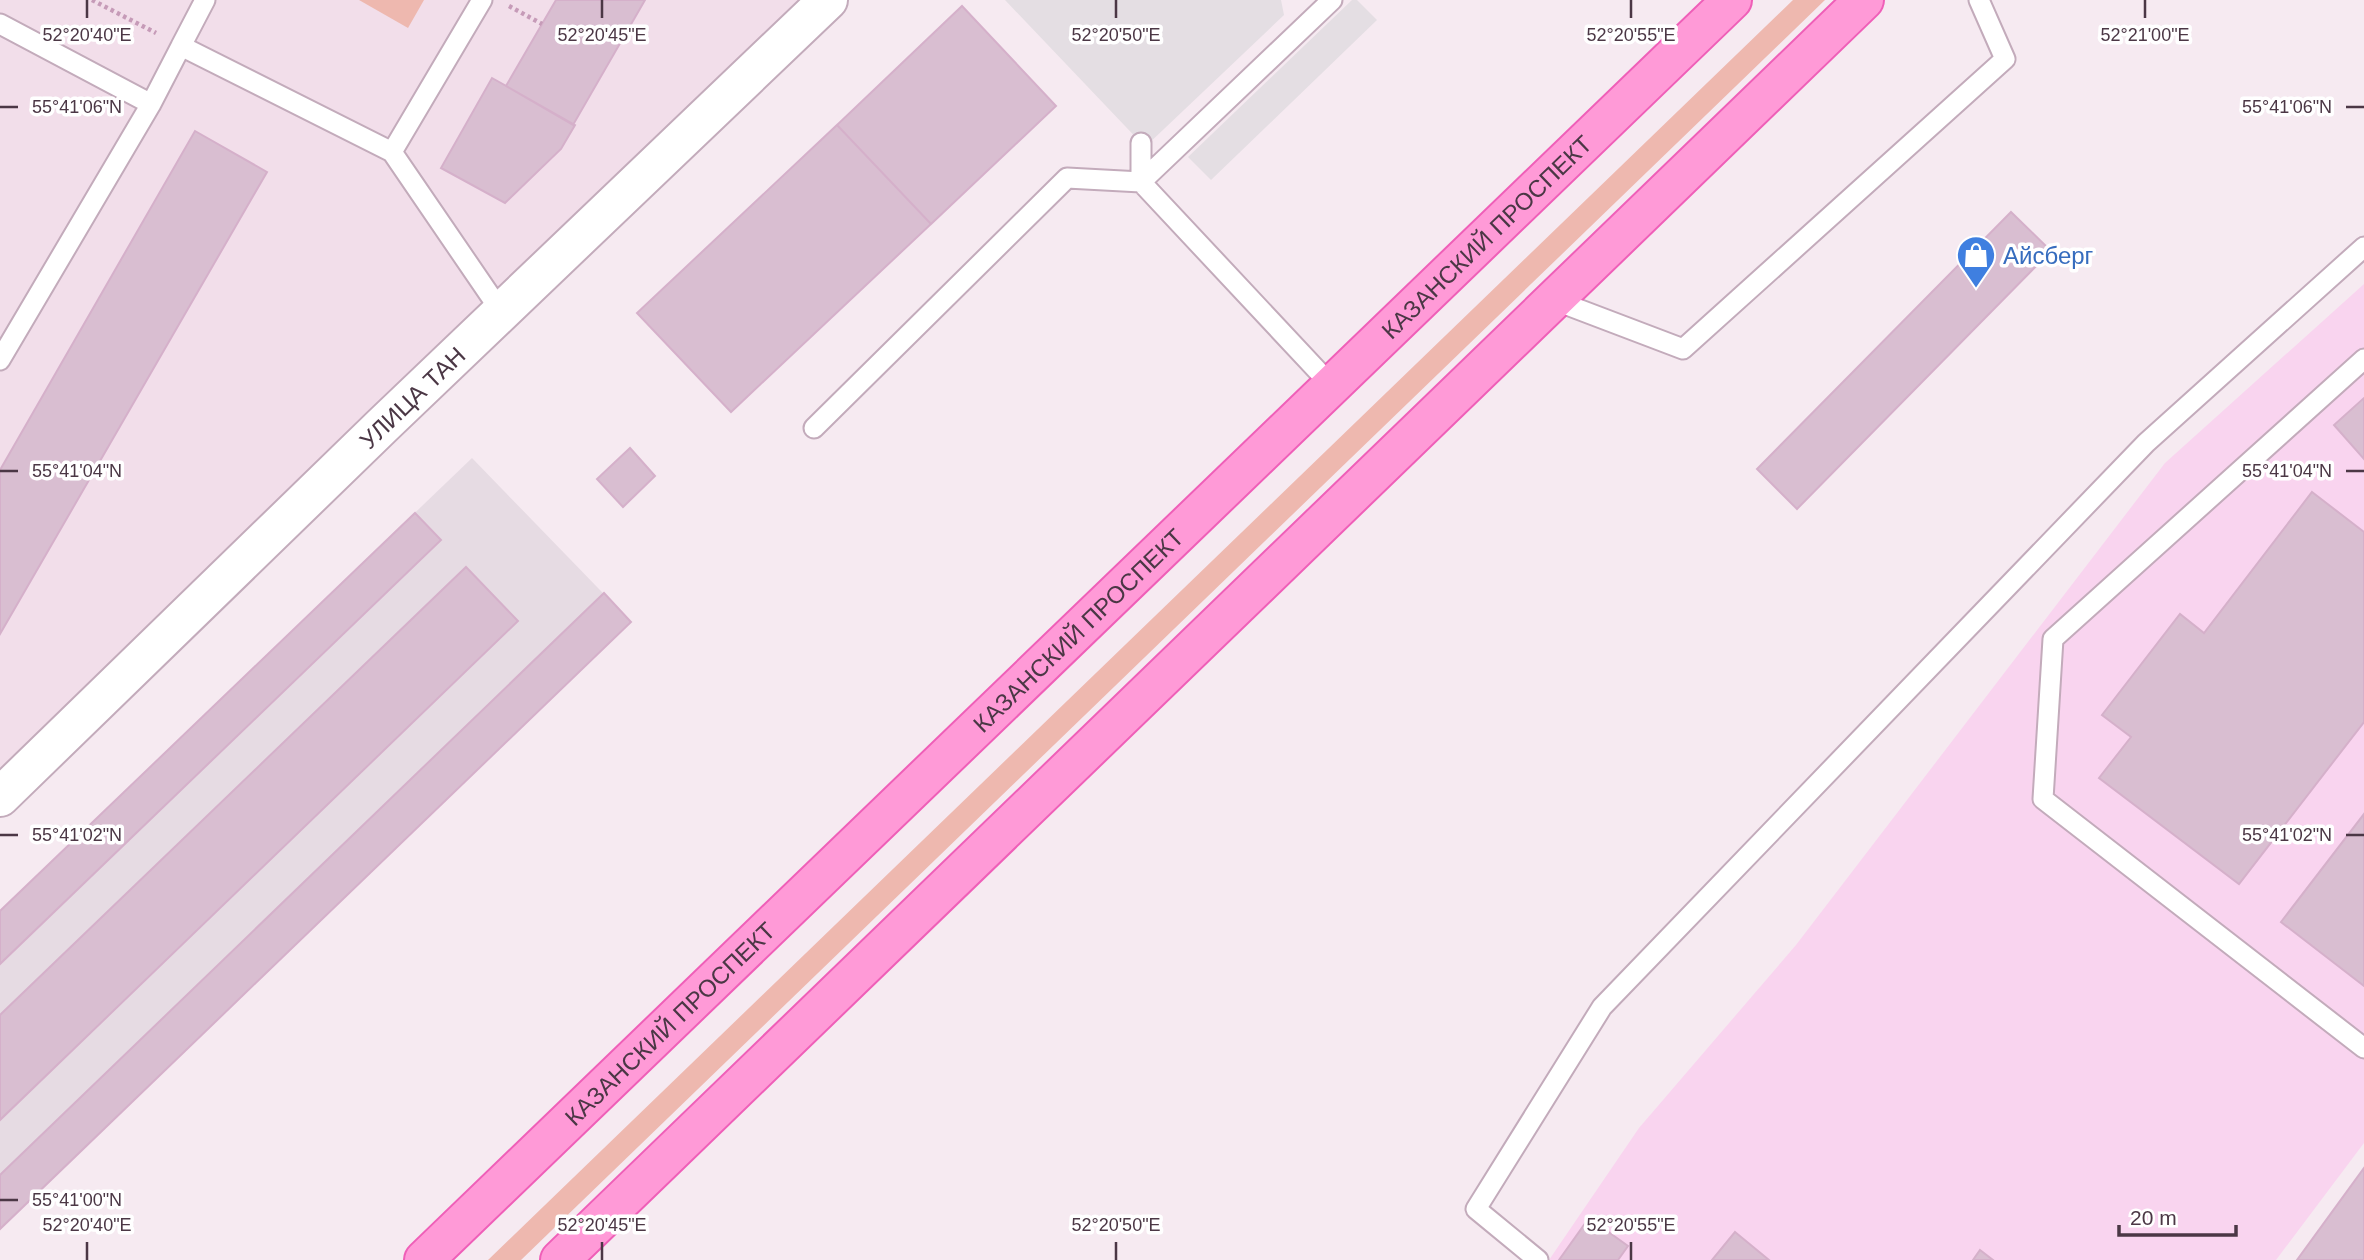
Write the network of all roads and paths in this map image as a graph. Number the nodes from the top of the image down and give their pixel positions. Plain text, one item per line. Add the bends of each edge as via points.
1 (92, 0) edge
2 (205, 0) edge
3 (482, 0) edge
4 (498, 0) edge
5 (828, 0) edge
6 (1332, 0) edge
7 (1732, 0) edge
8 (1864, 0) edge
9 (1979, 0) edge
10 (0, 24) edge
11 (542, 24) dead end
12 (181, 46) junction
13 (151, 104) junction
14 (1141, 143) dead end
15 (392, 152) junction
16 (1142, 181) junction
17 (2364, 247) edge
18 (1554, 300) junction
19 (502, 313) junction
20 (2364, 359) edge
21 (0, 360) edge
22 (1331, 386) junction
23 (814, 428) dead end
24 (0, 797) edge
25 (2364, 1048) edge
26 (424, 1260) edge
27 (560, 1260) edge
28 (1538, 1260) edge

1 - 12 path
2 - 12 lane
3 - 15 lane
4 - 11 path
5 - 19 street, УЛИЦА ТАН
6 - 16 lane
7 - 22 main road, КАЗАНСКИЙ ПРОСПЕКТ
8 - 18 main road
9 - 18 lane via 2005,59 1683,349
10 - 13 lane
12 - 13 lane
12 - 15 lane
13 - 21 lane
14 - 16 lane
15 - 19 lane
16 - 22 lane
16 - 23 lane via 1067,178
17 - 28 lane via 2146,443 1602,1007 1476,1209
18 - 27 main road
19 - 24 street, УЛИЦА ТАН
20 - 25 lane via 2053,639 2043,799
22 - 26 main road, КАЗАНСКИЙ ПРОСПЕКТ

